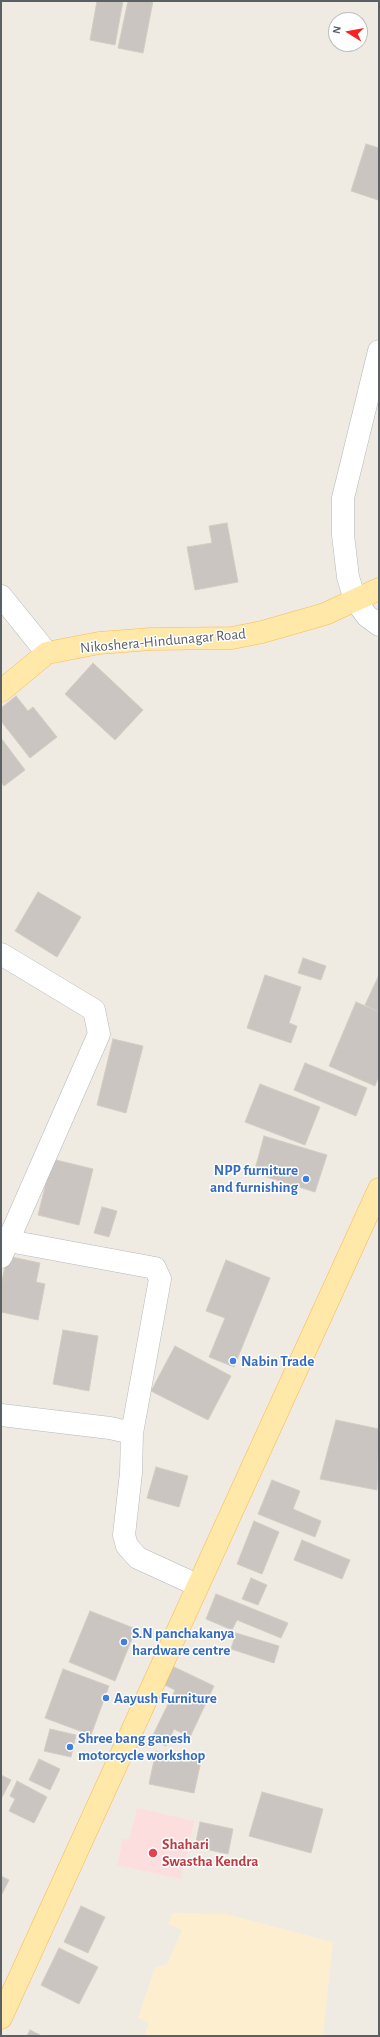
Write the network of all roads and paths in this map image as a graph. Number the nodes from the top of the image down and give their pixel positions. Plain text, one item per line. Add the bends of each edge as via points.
1 (379, 351) edge
2 (379, 589) edge
3 (1, 596) edge
4 (355, 600) junction
5 (379, 625) edge
6 (47, 653) junction
7 (1, 691) edge
8 (1, 954) edge
9 (379, 1189) edge
10 (5, 1249) edge
11 (1, 1415) edge
12 (132, 1433) junction
13 (197, 1585) junction
14 (1, 2018) edge

1 - 4 street via 343,498 343,535 348,577
2 - 4 main road, Nikoshera-Hindunagar Road
3 - 6 street
4 - 5 street via 367,616
4 - 6 main road, Nikoshera-Hindunagar Road via 324,614 232,638 151,639 100,643
6 - 7 main road, Nikoshera-Hindunagar Road
8 - 10 street via 94,1010 99,1034
9 - 13 main road
10 - 12 street via 155,1268 160,1279
11 - 12 street
12 - 13 street via 131,1474 124,1535 127,1546 138,1558
13 - 14 main road

